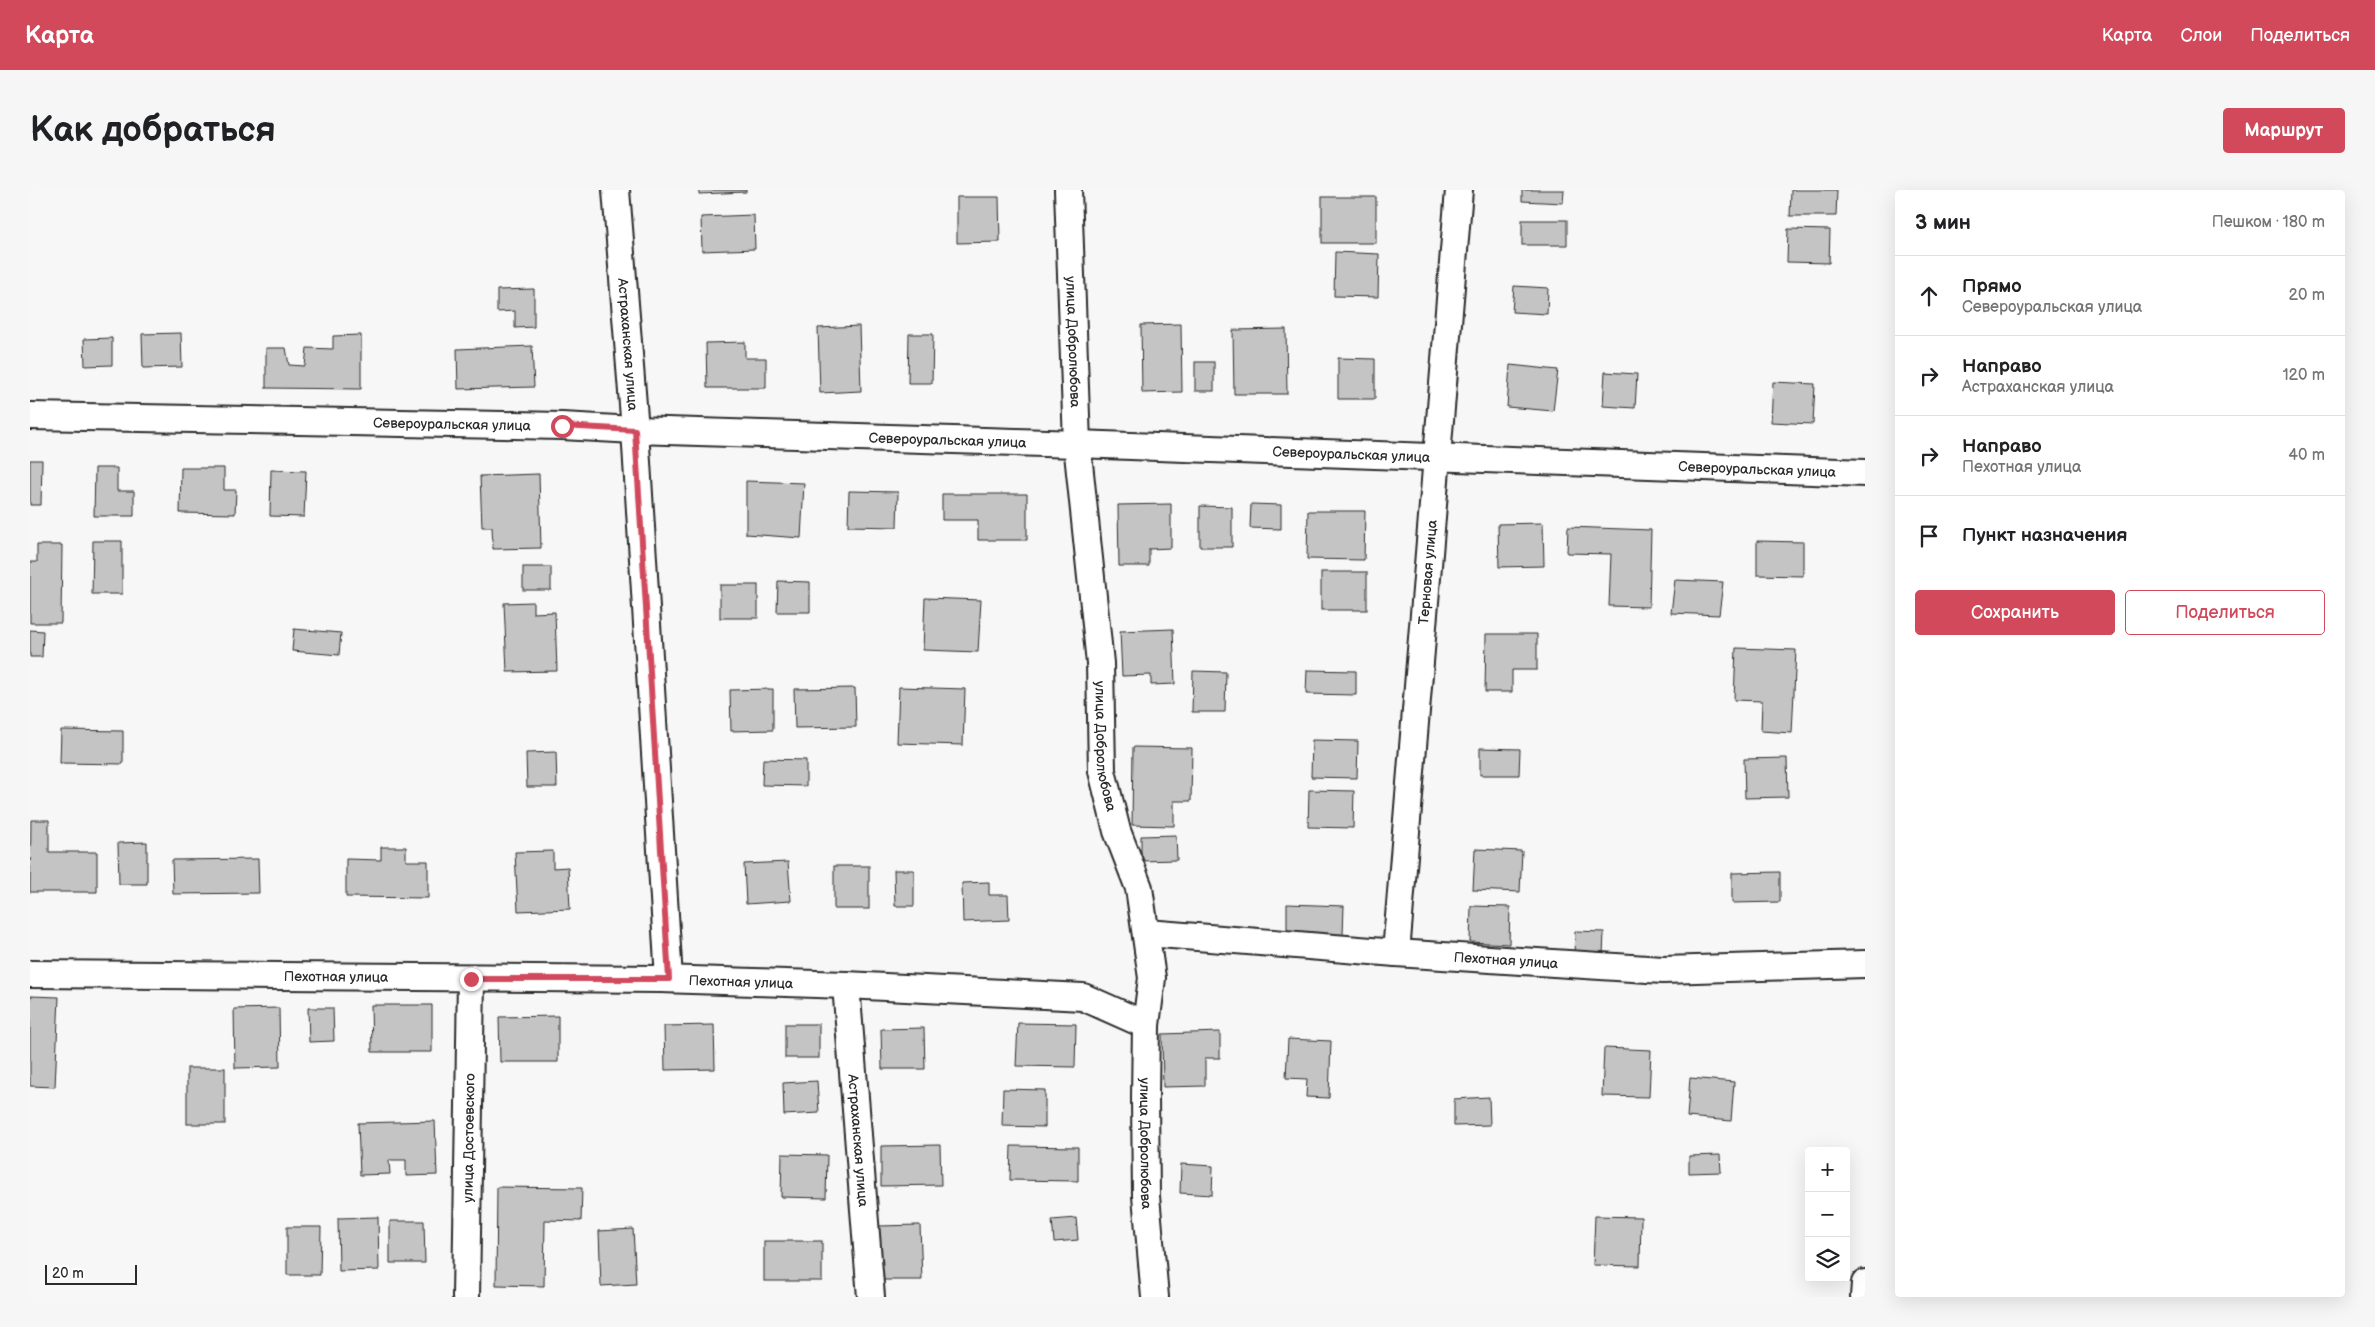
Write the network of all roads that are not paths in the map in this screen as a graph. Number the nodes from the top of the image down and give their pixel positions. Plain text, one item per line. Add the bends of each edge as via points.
1 (616, 190) edge
2 (1068, 190) edge
3 (1459, 190) edge
4 (30, 416) edge
5 (635, 430) junction
6 (1077, 444) junction
7 (1438, 458) junction
8 (1865, 473) edge
9 (1147, 933) junction
10 (1396, 953) junction
11 (1865, 964) edge
12 (30, 974) edge
13 (471, 979) junction
14 (669, 979) junction
15 (846, 985) junction
16 (1146, 1025) junction
17 (1865, 1283) edge
18 (466, 1297) edge
19 (871, 1297) edge
20 (1155, 1297) edge
21 (1864, 1297) edge

1 - 5 street, Астраханская улица
2 - 6 street, улица Добролюбова
3 - 7 street, Терновая улица
4 - 5 street, Североуральская улица
5 - 6 street, Североуральская улица
5 - 14 street, Астраханская улица
6 - 7 street, Североуральская улица
6 - 9 street, улица Добролюбова via 1100,663 1102,771 1117,831 1139,888
7 - 8 street, Североуральская улица
7 - 10 street, Терновая улица
9 - 10 street, Пехотная улица
9 - 16 street, улица Добролюбова via 1152,978
10 - 11 street, Пехотная улица via 1663,970
12 - 13 street, Пехотная улица
13 - 14 street, Пехотная улица
13 - 18 street, улица Достоевского
14 - 15 street, Пехотная улица
15 - 16 street, Пехотная улица via 1083,997
15 - 19 street, Астраханская улица
16 - 20 street, улица Добролюбова via 1146,1196
17 - 21 street

